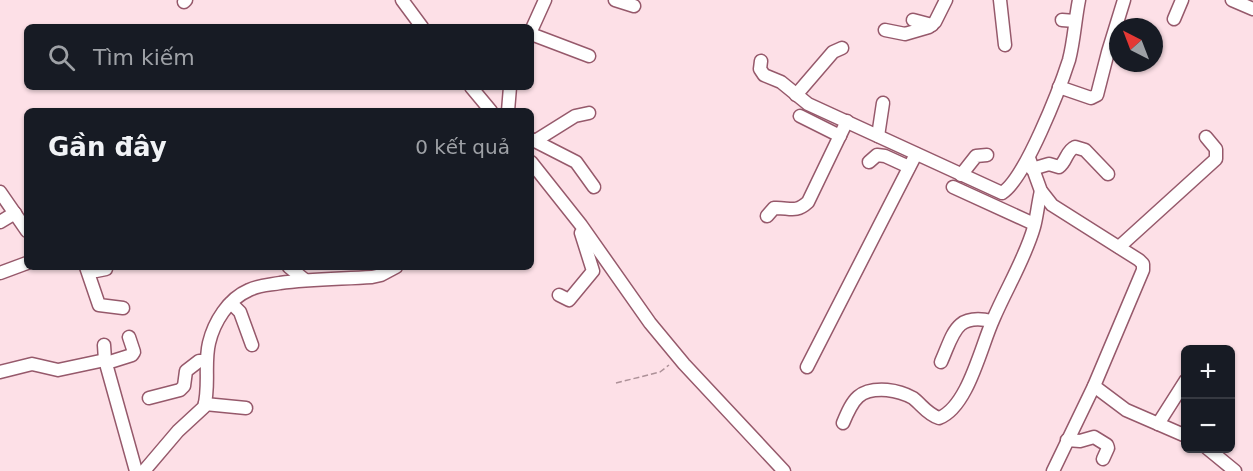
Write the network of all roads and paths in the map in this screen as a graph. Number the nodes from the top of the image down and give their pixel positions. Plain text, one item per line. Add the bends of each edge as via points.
1 (402, 0) edge
2 (545, 0) edge
3 (615, 0) edge
4 (946, 0) edge
5 (1000, 0) edge
6 (1079, 0) edge
7 (1124, 0) edge
8 (1182, 0) edge
9 (1232, 0) edge
10 (634, 6) dead end
11 (1253, 9) edge
12 (1174, 19) dead end
13 (913, 20) dead end
14 (1062, 20) dead end
15 (1075, 21) junction
16 (420, 24) edge
17 (932, 25) junction
18 (534, 26) edge
19 (885, 30) dead end
20 (534, 34) edge
21 (1005, 45) dead end
22 (842, 48) dead end
23 (589, 56) dead end
24 (761, 60) dead end
25 (1059, 87) junction
26 (474, 90) edge
27 (510, 90) edge
28 (796, 95) junction
29 (883, 103) dead end
30 (488, 108) edge
31 (508, 108) edge
32 (589, 113) dead end
33 (800, 116) dead end
34 (847, 121) junction
35 (840, 136) junction
36 (878, 136) junction
37 (1206, 137) dead end
38 (534, 139) edge
39 (534, 141) edge
40 (916, 154) junction
41 (987, 155) dead end
42 (868, 162) dead end
43 (1030, 164) junction
44 (534, 166) edge
45 (909, 167) junction
46 (1108, 174) dead end
47 (961, 175) junction
48 (594, 187) dead end
49 (953, 187) dead end
50 (1041, 191) junction
51 (0, 192) edge
52 (15, 213) junction
53 (767, 216) dead end
54 (0, 222) edge
55 (1034, 224) junction
56 (581, 225) junction
57 (24, 226) edge
58 (1119, 247) junction
59 (24, 264) edge
60 (87, 270) edge
61 (292, 270) edge
62 (391, 270) edge
63 (0, 273) edge
64 (304, 280) junction
65 (559, 295) dead end
66 (231, 303) junction
67 (123, 308) dead end
68 (992, 321) junction
69 (129, 337) dead end
70 (104, 345) dead end
71 (252, 345) dead end
72 (108, 361) junction
73 (206, 361) junction
74 (941, 362) dead end
75 (670, 363) dead end
76 (807, 367) dead end
77 (0, 372) edge
78 (616, 383) dead end
79 (1094, 386) junction
80 (1181, 387) edge
81 (149, 398) dead end
82 (205, 404) junction
83 (246, 408) dead end
84 (843, 423) dead end
85 (1158, 424) junction
86 (1181, 434) edge
87 (1067, 440) junction
88 (1213, 453) edge
89 (1103, 459) dead end
90 (136, 471) edge
91 (144, 471) edge
92 (784, 471) edge
93 (1053, 471) edge
94 (1235, 471) edge

1 - 16 street
2 - 18 street
3 - 10 street
4 - 17 street
5 - 21 street
6 - 15 street
7 - 25 street via 1097,95 1091,98
8 - 12 street
9 - 11 street
13 - 17 street
14 - 15 street
15 - 25 street via 1069,59
17 - 19 street via 905,34
20 - 23 street
22 - 28 street via 833,52
24 - 28 street via 764,75 781,82
25 - 43 street
26 - 30 street
27 - 31 street
28 - 34 street
29 - 36 street
32 - 38 street via 575,116
33 - 35 street
34 - 35 street
34 - 36 street
35 - 53 street via 808,202 801,209 774,208
36 - 40 street
37 - 58 street via 1216,149 1216,159
39 - 48 street via 576,162
40 - 45 street
40 - 47 street
41 - 47 street via 976,156
42 - 45 street via 877,155
43 - 46 street via 1059,167 1075,147 1085,150
43 - 47 street via 1002,193
43 - 50 street
44 - 56 street
45 - 76 street
49 - 55 street
50 - 55 street
50 - 58 street via 1052,205
51 - 52 street
52 - 54 street
52 - 57 street
55 - 68 street
56 - 65 street via 593,271 569,300
56 - 92 street via 655,329
58 - 79 street via 1139,260 1143,270
59 - 63 street
60 - 67 street via 99,305
61 - 64 street
62 - 64 street via 381,276
64 - 66 street via 260,286
66 - 71 street via 240,312
66 - 73 street via 215,325
68 - 74 street via 976,317 963,322 954,332
68 - 84 street via 966,387 946,415 931,415 897,391 870,389 857,399
69 - 72 street via 132,355
70 - 72 street
72 - 77 street via 58,370 32,364
72 - 90 street
73 - 81 street via 199,361 186,371 180,390
73 - 82 street
75 - 78 path via 660,372
79 - 85 street via 1126,410
79 - 87 street
80 - 85 street
82 - 83 street
82 - 91 street
85 - 86 street
87 - 89 street via 1101,440 1108,448
87 - 93 street
88 - 94 street

